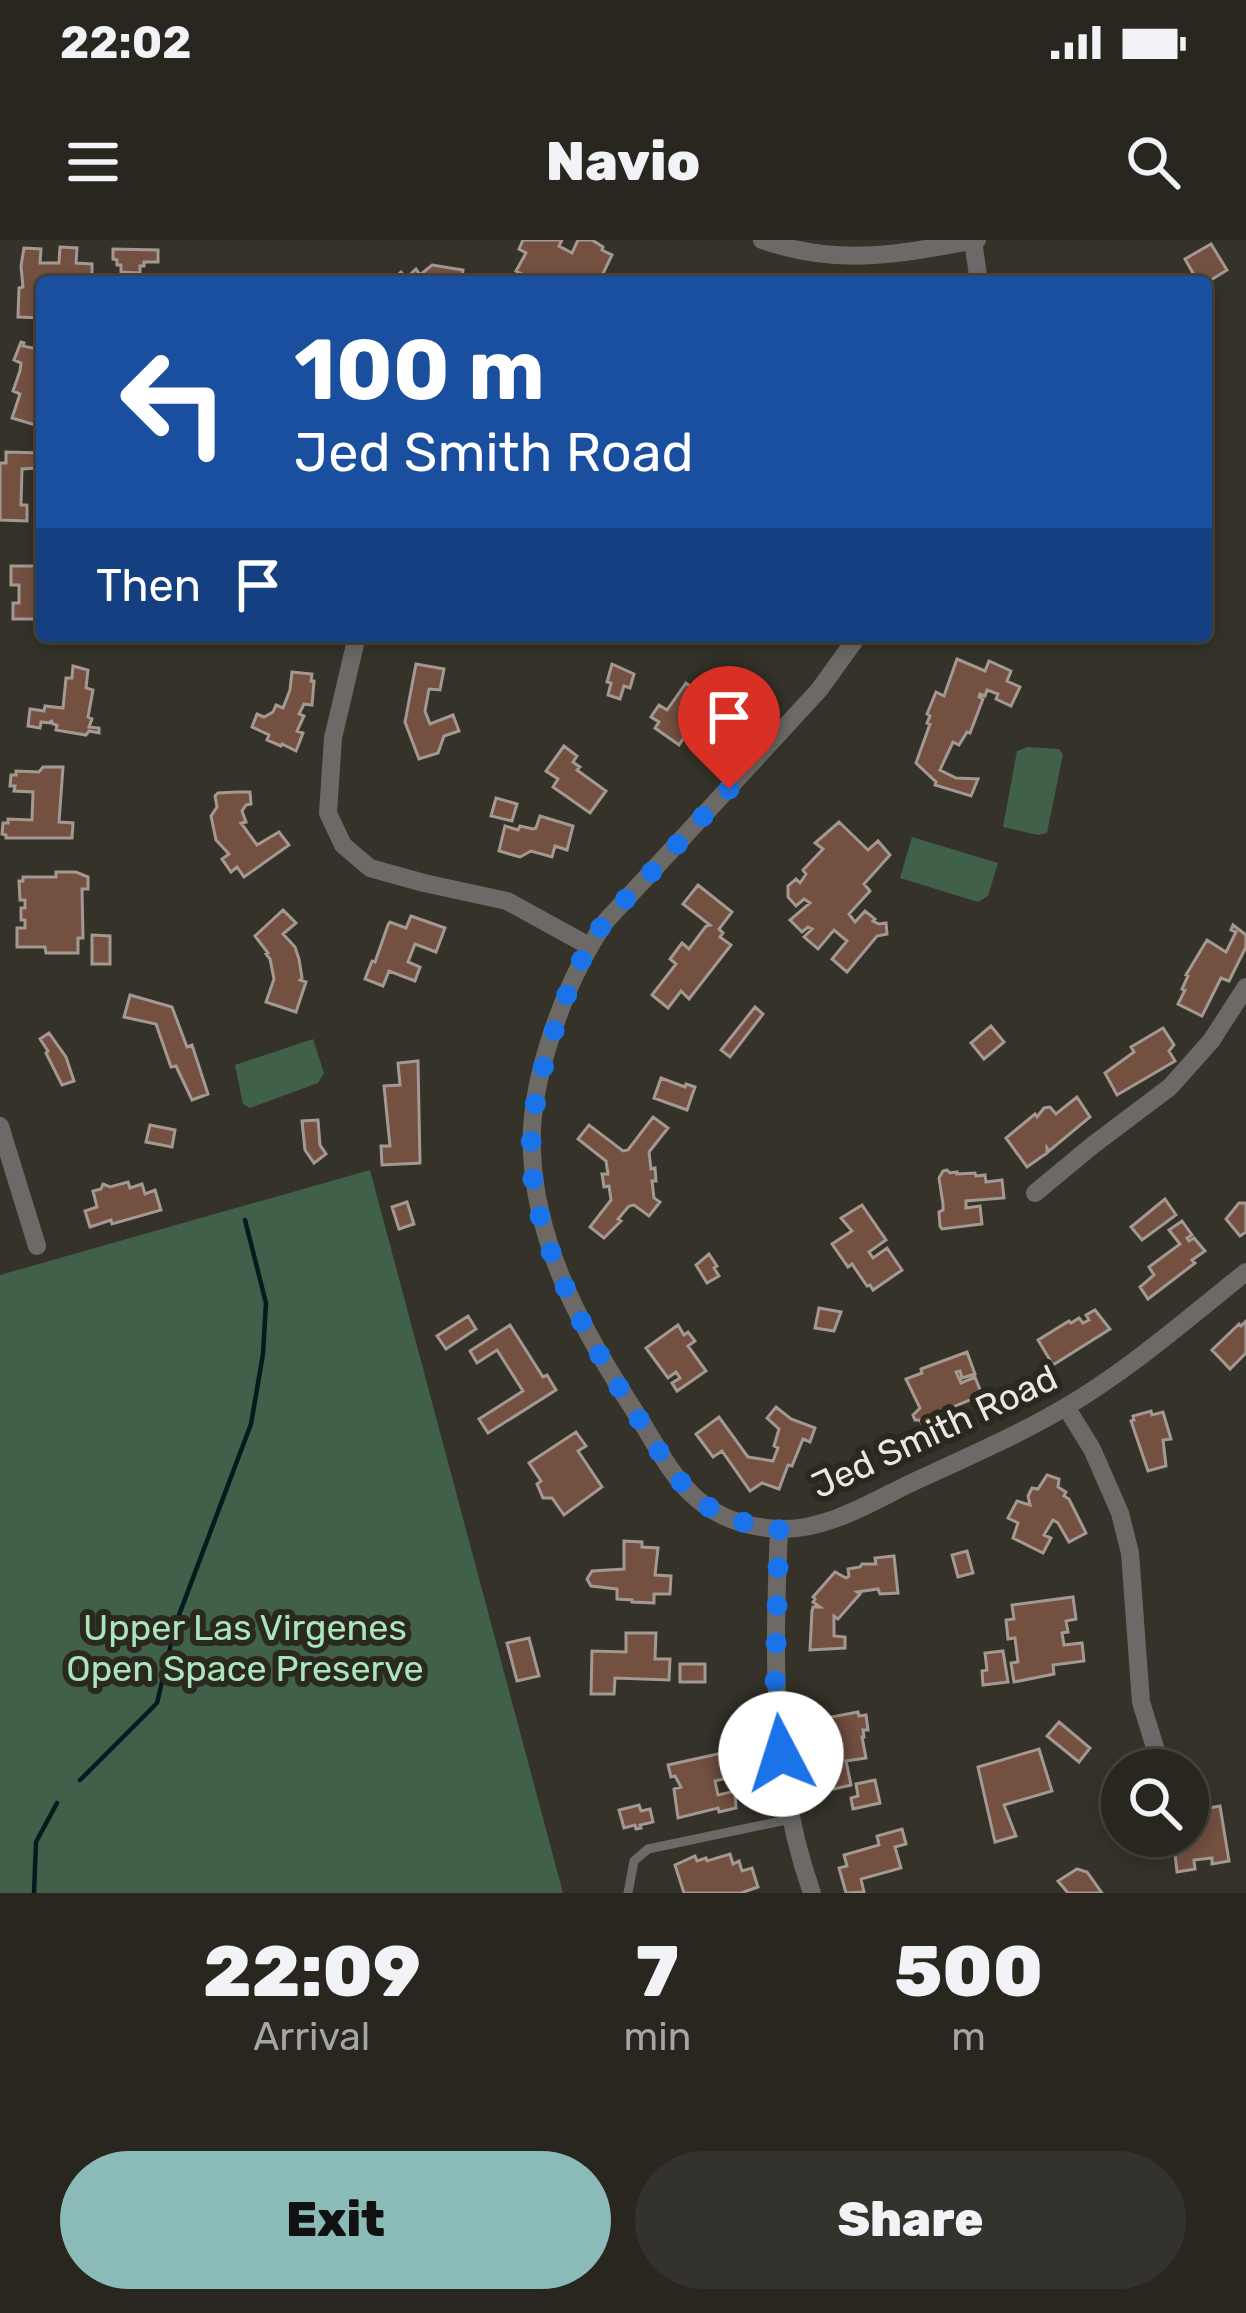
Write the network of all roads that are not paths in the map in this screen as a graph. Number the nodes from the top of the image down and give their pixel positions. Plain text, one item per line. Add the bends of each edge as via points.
1 (762, 240) edge
2 (975, 240) edge
3 (978, 276) edge
4 (356, 642) edge
5 (854, 642) edge
6 (589, 946) junction
7 (1246, 987) edge
8 (0, 1126) edge
9 (1035, 1193) dead end
10 (37, 1246) dead end
11 (1246, 1272) edge
12 (1066, 1407) junction
13 (779, 1528) junction
14 (1156, 1749) edge
15 (791, 1819) junction
16 (628, 1893) edge
17 (812, 1893) edge

1 - 2 street via 840,258
2 - 3 street
4 - 6 street via 333,738 328,813 343,845 370,868 508,901
5 - 6 street, Jed Smith Road
6 - 13 street, Jed Smith Road via 544,1060 536,1107 531,1148 548,1241 586,1335 671,1470 718,1514
7 - 9 street via 1170,1087
8 - 10 street
11 - 12 street, Jed Smith Road
12 - 13 street, Jed Smith Road via 832,1520
12 - 14 street via 1120,1513 1142,1702
13 - 15 street via 775,1687
15 - 16 lane via 648,1849 634,1861
15 - 17 street

